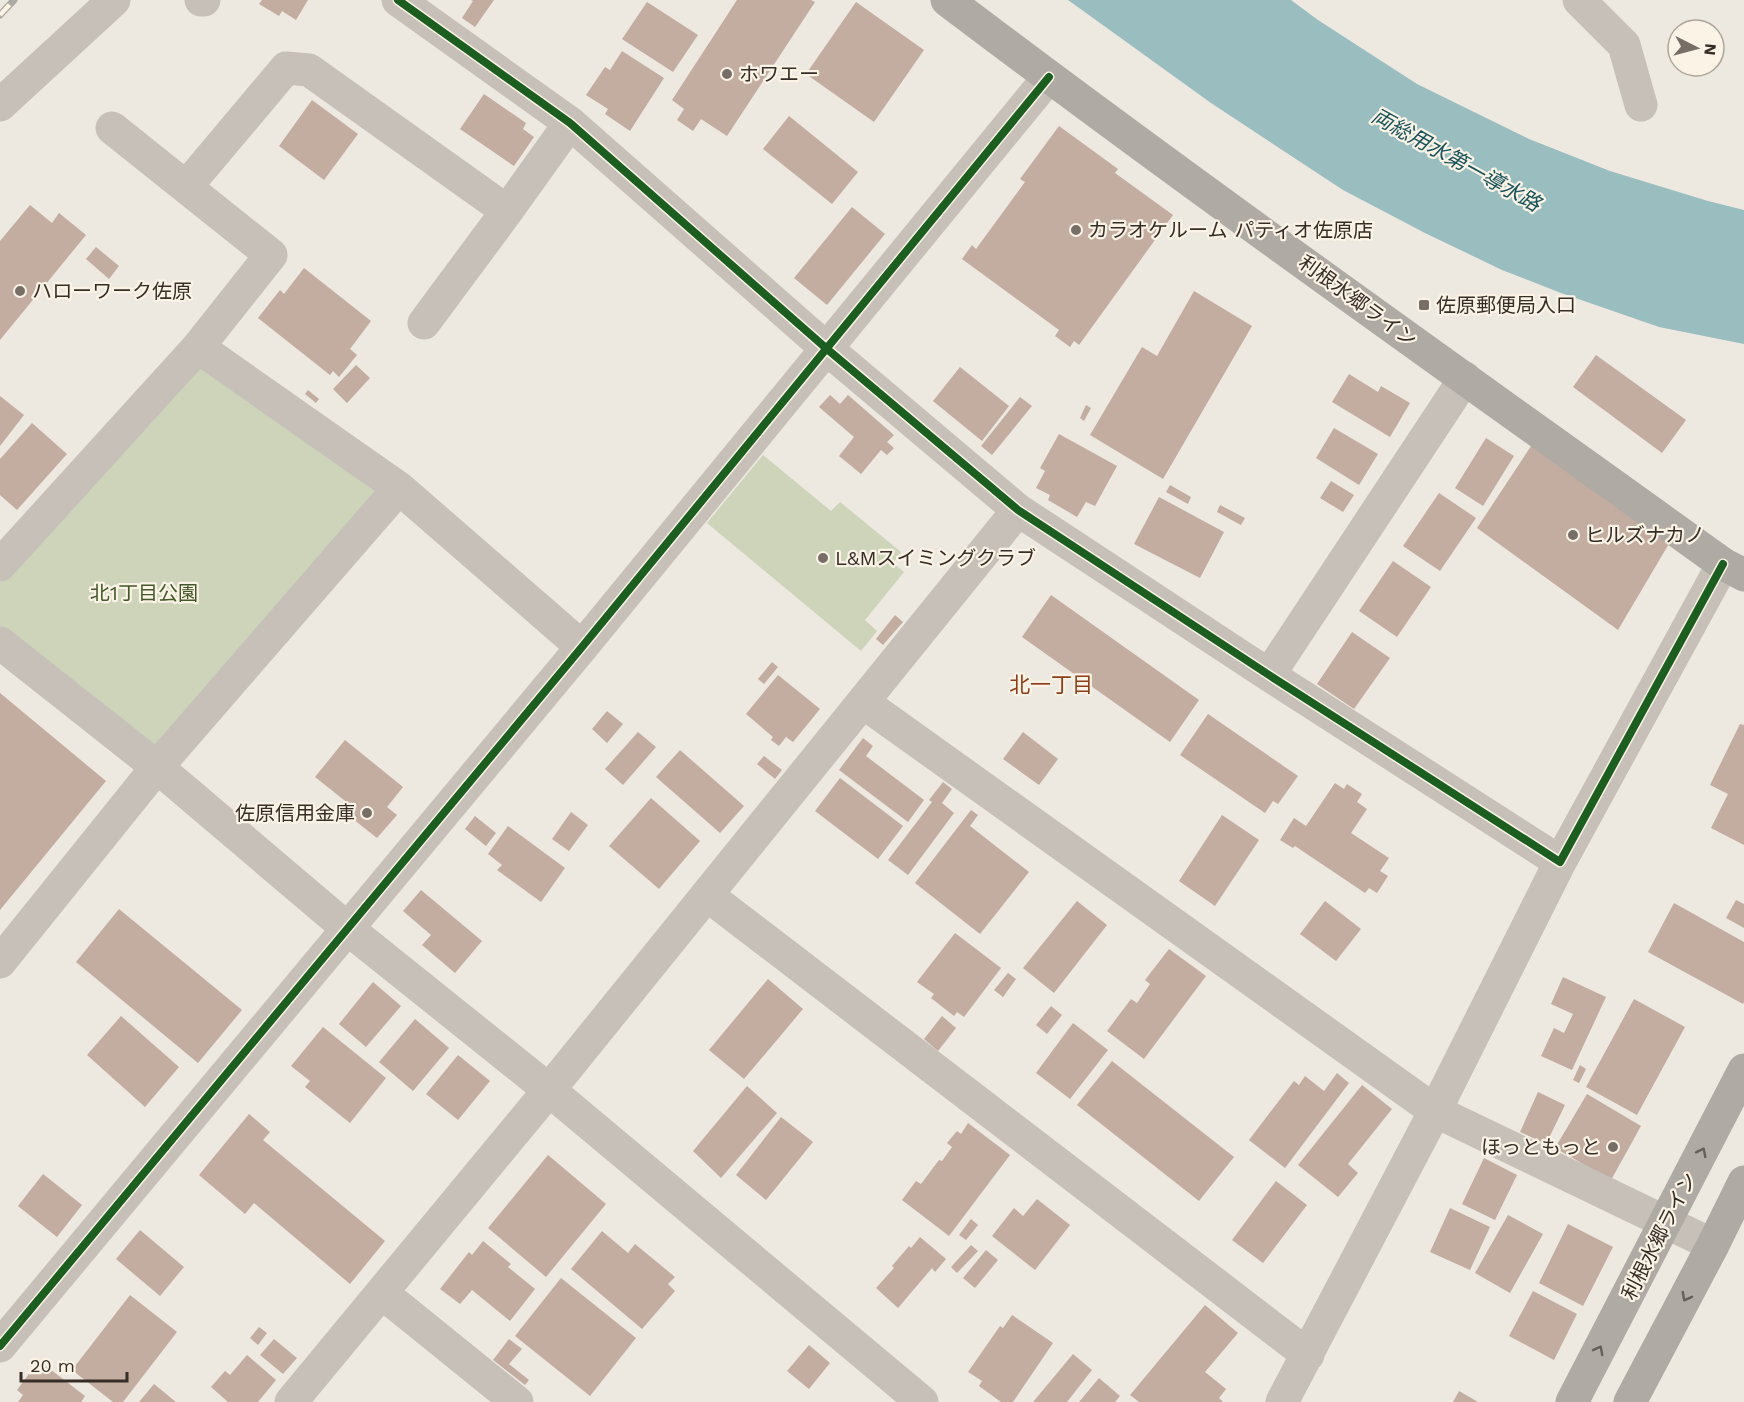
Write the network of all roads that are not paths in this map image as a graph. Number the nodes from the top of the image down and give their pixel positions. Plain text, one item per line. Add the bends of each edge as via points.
1 (114, 0) edge
2 (398, 0) edge
3 (947, 0) edge
4 (1579, 0) edge
5 (1049, 77) junction
6 (0, 105) edge
7 (1641, 105) dead end
8 (570, 123) junction
9 (112, 128) dead end
10 (186, 187) junction
11 (507, 211) junction
12 (424, 323) dead end
13 (198, 347) junction
14 (827, 349) junction
15 (1465, 378) junction
16 (399, 488) junction
17 (1018, 510) junction
18 (0, 565) edge
19 (1733, 569) edge
20 (0, 643) edge
21 (582, 647) junction
22 (1269, 675) junction
23 (864, 703) junction
24 (157, 767) junction
25 (1560, 862) junction
26 (707, 895) junction
27 (348, 929) junction
28 (0, 962) edge
29 (1744, 1070) edge
30 (549, 1090) junction
31 (1435, 1111) junction
32 (1744, 1182) edge
33 (1666, 1223) junction
34 (1713, 1245) junction
35 (382, 1293) junction
36 (0, 1346) edge
37 (1308, 1354) junction
38 (291, 1402) edge
39 (517, 1402) edge
40 (922, 1402) edge
41 (1282, 1402) edge
42 (1572, 1402) edge
43 (1630, 1402) edge

1 - 6 street
2 - 8 street
3 - 5 highway, 利根水郷ライン
4 - 7 street via 1624,45
5 - 14 street
5 - 15 highway, 利根水郷ライン
8 - 11 street
8 - 14 street
9 - 10 street
10 - 11 street via 286,68 309,70
10 - 13 street via 271,255
11 - 12 street
13 - 16 street
13 - 18 street
14 - 17 street
14 - 21 street
15 - 19 highway, 利根水郷ライン
15 - 22 street
16 - 21 street
16 - 24 street
17 - 22 street
17 - 23 street
19 - 25 street
20 - 24 street
21 - 27 street
22 - 25 street
23 - 26 street
23 - 31 street
24 - 27 street
24 - 28 street
25 - 31 street
26 - 30 street
26 - 37 street
27 - 30 street
27 - 36 street
33 -> 29 highway, 利根水郷ライン
30 - 35 street
30 - 40 street
31 - 33 street
31 - 37 street
32 - 34 highway
33 - 34 street
42 -> 33 highway, 利根水郷ライン
34 -> 43 highway
35 - 38 street
35 - 39 street
37 - 41 street

